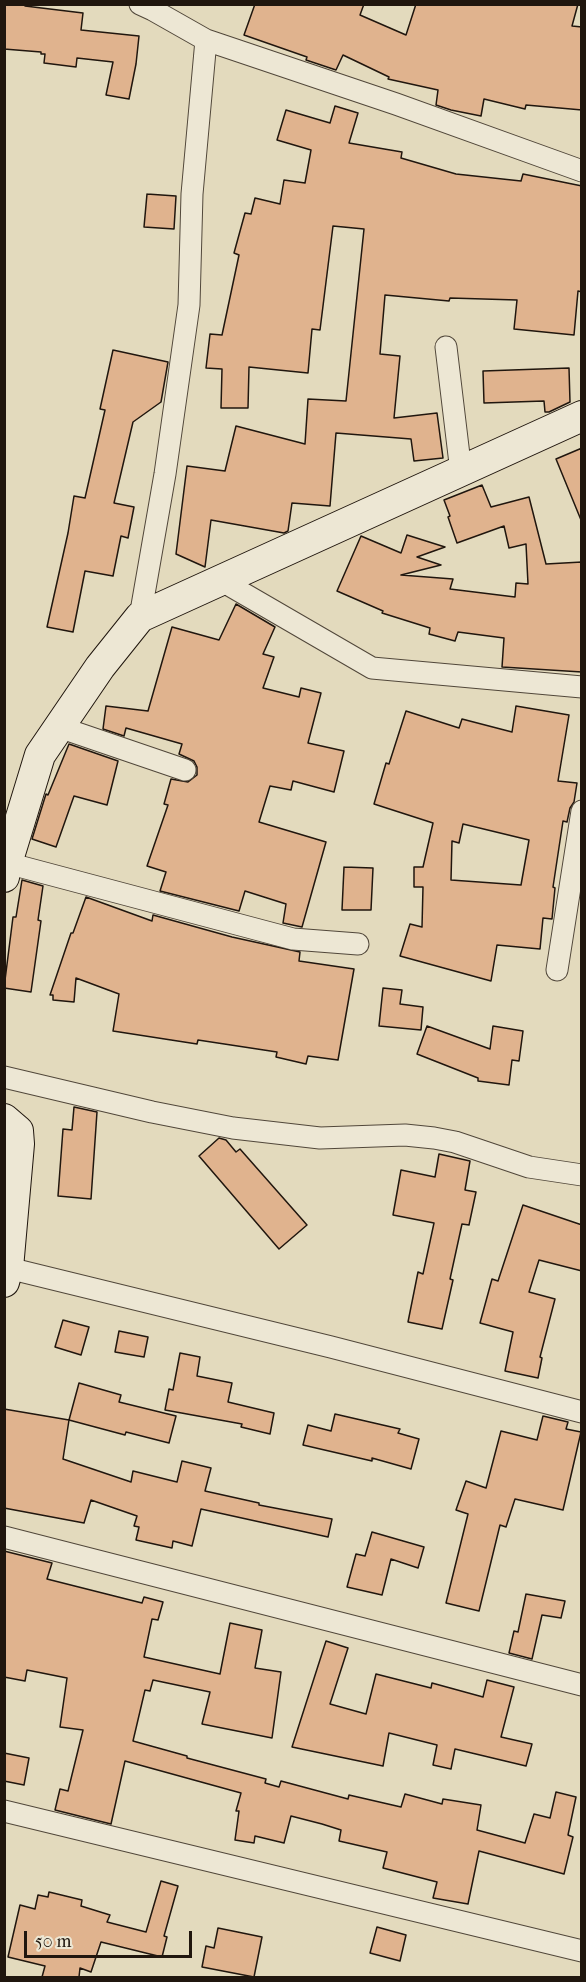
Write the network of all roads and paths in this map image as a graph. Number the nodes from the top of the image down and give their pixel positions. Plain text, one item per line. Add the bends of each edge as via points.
1 (140, 4) edge
2 (206, 40) junction
3 (582, 171) edge
4 (446, 347) dead end
5 (581, 414) edge
6 (461, 472) junction
7 (222, 581) junction
8 (140, 617) junction
9 (582, 687) edge
10 (59, 727) junction
11 (185, 770) dead end
12 (582, 811) edge
13 (6, 870) edge
14 (358, 944) dead end
15 (557, 970) dead end
16 (4, 1077) edge
17 (4, 1119) edge
18 (582, 1175) edge
19 (6, 1272) edge
20 (582, 1412) edge
21 (4, 1537) edge
22 (582, 1685) edge
23 (4, 1811) edge
24 (582, 1951) edge

1 - 2 street
2 - 3 street
2 - 8 street via 192,194 189,305
4 - 6 street
5 - 6 street
6 - 7 street
7 - 8 street
7 - 9 street via 372,668
8 - 10 street
10 - 11 street
10 - 13 street via 40,754
12 - 15 street
13 - 14 street via 293,939
16 - 18 street via 233,1128 320,1138 434,1138 529,1167
17 - 19 street via 18,1131 19,1144
19 - 20 street via 342,1350
21 - 22 street
23 - 24 street

